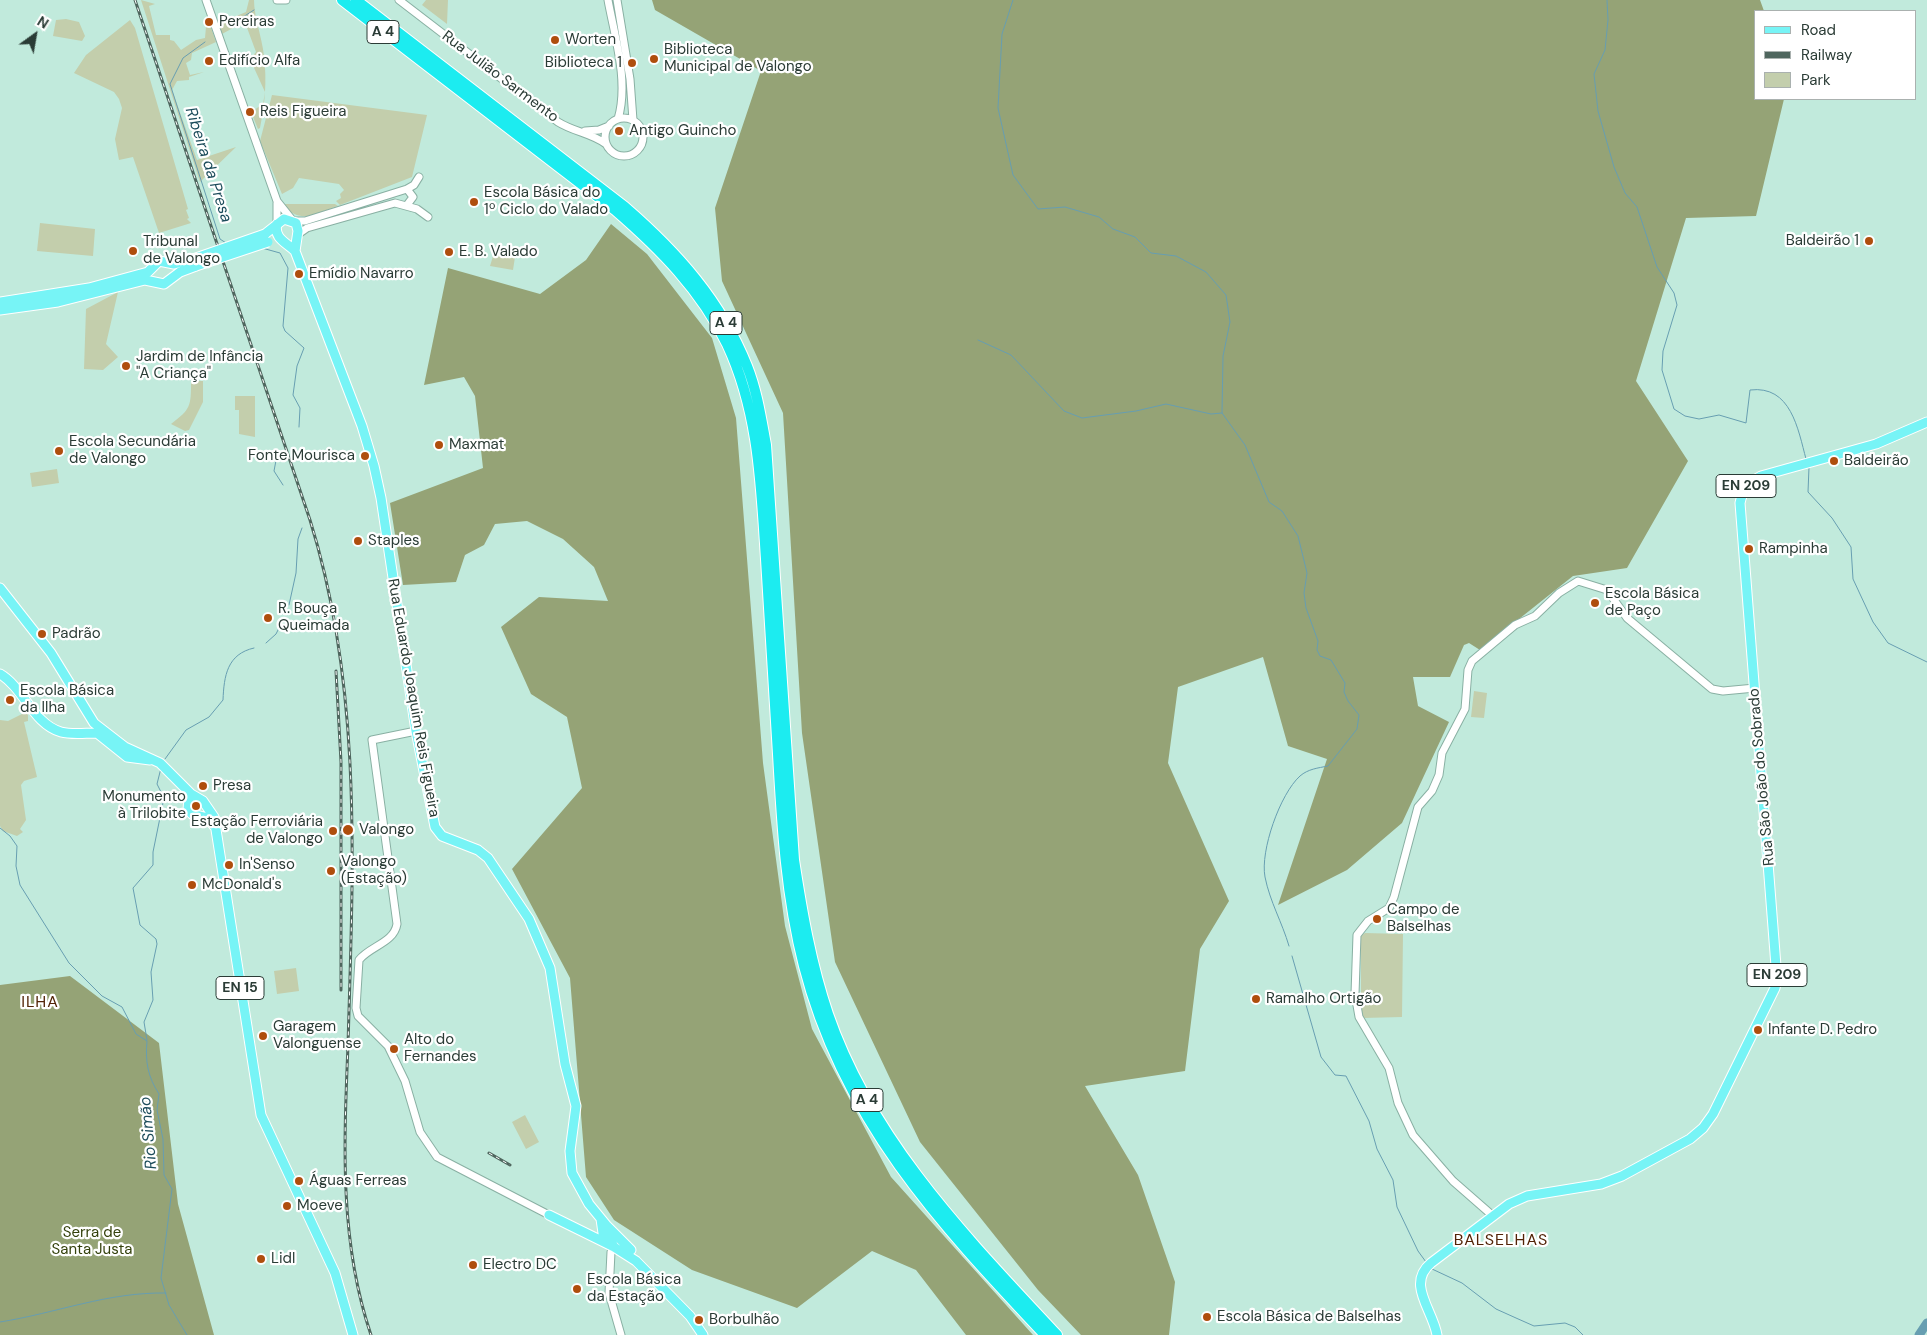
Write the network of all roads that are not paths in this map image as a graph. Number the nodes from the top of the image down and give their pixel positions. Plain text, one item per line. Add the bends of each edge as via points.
1 (206, 0) edge
2 (278, 0) edge
3 (286, 0) edge
4 (342, 0) edge
5 (356, 0) edge
6 (400, 0) edge
7 (406, 0) edge
8 (608, 0) edge
9 (617, 0) edge
10 (618, 119) junction
11 (633, 120) junction
12 (609, 126) junction
13 (606, 144) junction
14 (419, 177) dead end
15 (407, 189) junction
16 (277, 200) junction
17 (407, 205) junction
18 (428, 216) dead end
19 (293, 220) junction
20 (277, 224) junction
21 (297, 235) junction
22 (267, 238) junction
23 (283, 241) junction
24 (295, 251) junction
25 (195, 262) junction
26 (170, 264) junction
27 (151, 269) junction
28 (173, 278) junction
29 (153, 280) junction
30 (38, 301) junction
31 (0, 302) edge
32 (0, 310) edge
33 (1927, 422) edge
34 (0, 588) edge
35 (0, 674) edge
36 (1755, 688) junction
37 (99, 730) junction
38 (416, 731) junction
39 (125, 746) junction
40 (137, 760) junction
41 (156, 760) junction
42 (186, 789) junction
43 (201, 801) junction
44 (188, 802) junction
45 (198, 815) junction
46 (216, 832) junction
47 (549, 1215) junction
48 (1493, 1216) junction
49 (603, 1224) junction
50 (592, 1231) junction
51 (612, 1242) junction
52 (629, 1253) junction
53 (614, 1261) junction
54 (610, 1278) junction
55 (354, 1335) edge
56 (622, 1335) edge
57 (703, 1335) edge
58 (1045, 1335) edge
59 (1057, 1335) edge
60 (1437, 1335) edge

1 - 16 street
2 - 3 street
4 - 58 highway, A 4 via 615,210 649,240 692,287 726,342 748,399 758,450 785,858 802,958 821,1020 864,1114 903,1174 970,1254
5 - 59 highway, A 4 via 661,238 702,285 734,337 758,401 766,445 794,860 812,962 829,1015 862,1091 913,1173
6 - 13 street, Rua Julião Sarmento via 558,122 597,137
7 - 12 street, Rua Julião Sarmento via 570,126 593,132
8 - 10 street via 622,80
9 - 11 street
10 - 11 street
10 - 12 street
11 - 13 street via 644,134 638,152 620,156
12 - 13 street
14 - 15 street
15 - 17 street via 413,197
15 - 19 street via 305,221
16 - 19 street
16 - 20 street
17 - 18 street
17 - 21 street via 381,205 307,228
19 - 20 main road via 284,219
19 - 21 main road via 298,227
20 - 22 main road
20 - 23 main road via 276,234
21 - 23 main road
21 - 24 main road, Rua Eduardo Joaquim Reis Figueira
22 - 23 main road
22 - 25 main road, bridge
23 - 24 main road, Rua Eduardo Joaquim Reis Figueira
24 - 38 main road, Rua Eduardo Joaquim Reis Figueira via 362,426 374,466
25 - 26 main road
25 - 28 main road
26 - 27 main road via 159,261
26 - 28 main road
27 - 29 main road
27 - 30 main road
28 - 29 main road via 164,284
29 - 30 main road
30 - 31 main road
30 - 32 main road
33 - 36 main road, Rua São João do Sobrado / EN 209 via 1876,444 1761,476 1742,492 1740,503
34 - 37 main road via 50,653
35 - 37 main road via 12,683 50,727 63,732
36 - 48 main road, Rua São João do Sobrado / EN 209 via 1777,966 1775,988 1713,1114 1690,1139 1622,1176 1601,1184 1527,1196
36 - 48 street via 1723,692 1712,689 1627,618 1607,590 1578,581 1535,616 1515,624 1472,661 1462,719 1442,753 1439,775 1432,792 1418,807 1394,897 1389,908 1368,921 1357,935 1355,994 1359,1017 1389,1068 1398,1103 1413,1135 1453,1181
37 - 39 main road
37 - 40 main road via 127,757
38 - 47 street via 372,740 397,924 396,932 359,960 358,1016 385,1042 405,1081 420,1132 437,1157
38 - 49 main road, Rua Eduardo Joaquim Reis Figueira via 436,831 488,858 529,919 550,968 565,1064 576,1106 570,1151 572,1173
39 - 40 main road
39 - 41 main road
40 - 41 main road
41 - 42 main road
42 - 43 main road
42 - 44 main road
43 - 44 main road via 192,799
43 - 45 main road via 203,812
43 - 46 main road via 214,817
44 - 45 main road via 188,810
45 - 46 main road via 208,818
46 - 55 main road, EN 15 via 261,1115 337,1278
47 - 50 main road
47 - 51 main road
48 - 60 main road, EN 209 via 1429,1265 1420,1281 1420,1290 1436,1325
49 - 50 main road
49 - 51 main road
49 - 52 main road
50 - 51 main road
51 - 52 main road
51 - 53 street
51 - 54 street
52 - 53 street
52 - 57 main road via 690,1316
53 - 54 street
54 - 56 street via 612,1309

